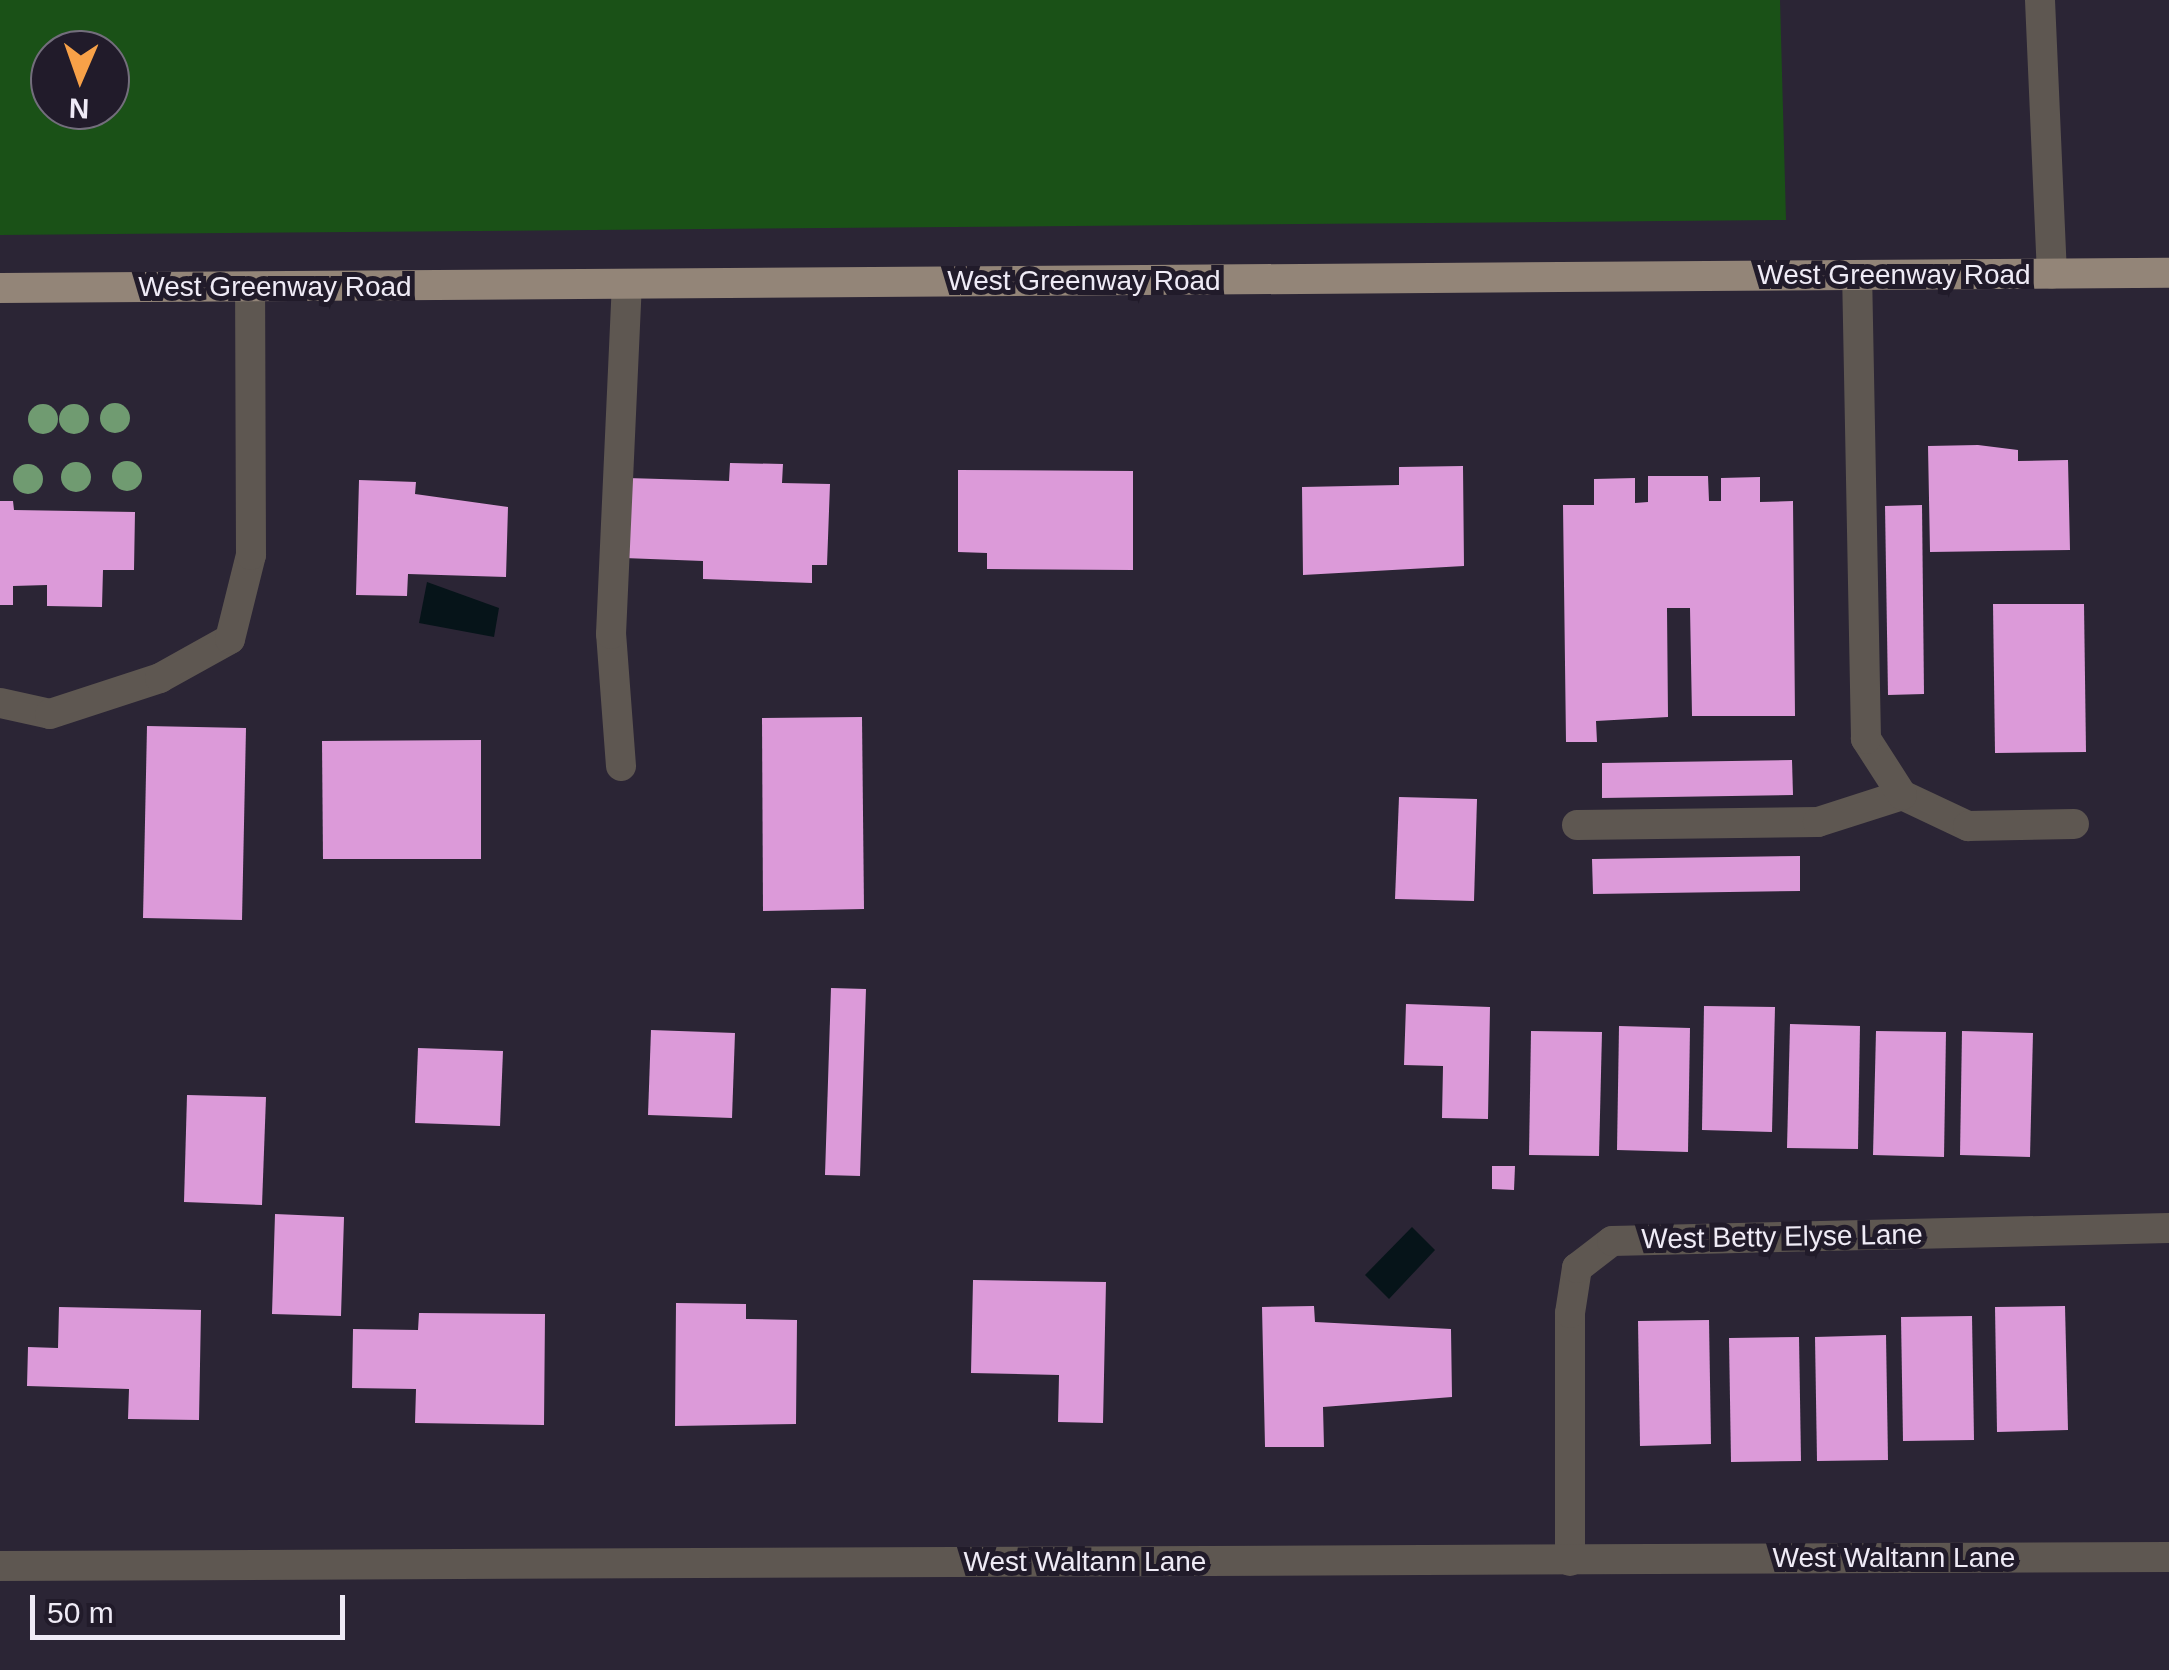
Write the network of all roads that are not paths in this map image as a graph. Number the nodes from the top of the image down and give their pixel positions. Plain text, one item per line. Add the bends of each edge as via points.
1 (2040, 0) edge
2 (2169, 273) edge
3 (2052, 274) junction
4 (1857, 275) junction
5 (627, 284) junction
6 (250, 287) junction
7 (0, 288) edge
8 (0, 703) edge
9 (621, 766) dead end
10 (1902, 796) junction
11 (1577, 824) dead end
12 (2074, 824) dead end
13 (2169, 1228) edge
14 (2169, 1557) edge
15 (1570, 1561) junction
16 (0, 1566) edge

1 - 3 street
2 - 3 main road, West Greenway Road
3 - 4 main road, West Greenway Road
4 - 5 main road, West Greenway Road
4 - 10 street via 1866,739
5 - 6 main road, West Greenway Road
5 - 9 street via 611,634
6 - 7 main road, West Greenway Road
6 - 8 street via 250,556 230,638 160,678 50,714
10 - 11 street via 1818,822
10 - 12 street via 1968,826
13 - 15 street, West Betty Elyse Lane via 1612,1241 1576,1268 1570,1313
14 - 15 street, West Waltann Lane
15 - 16 street, West Waltann Lane

